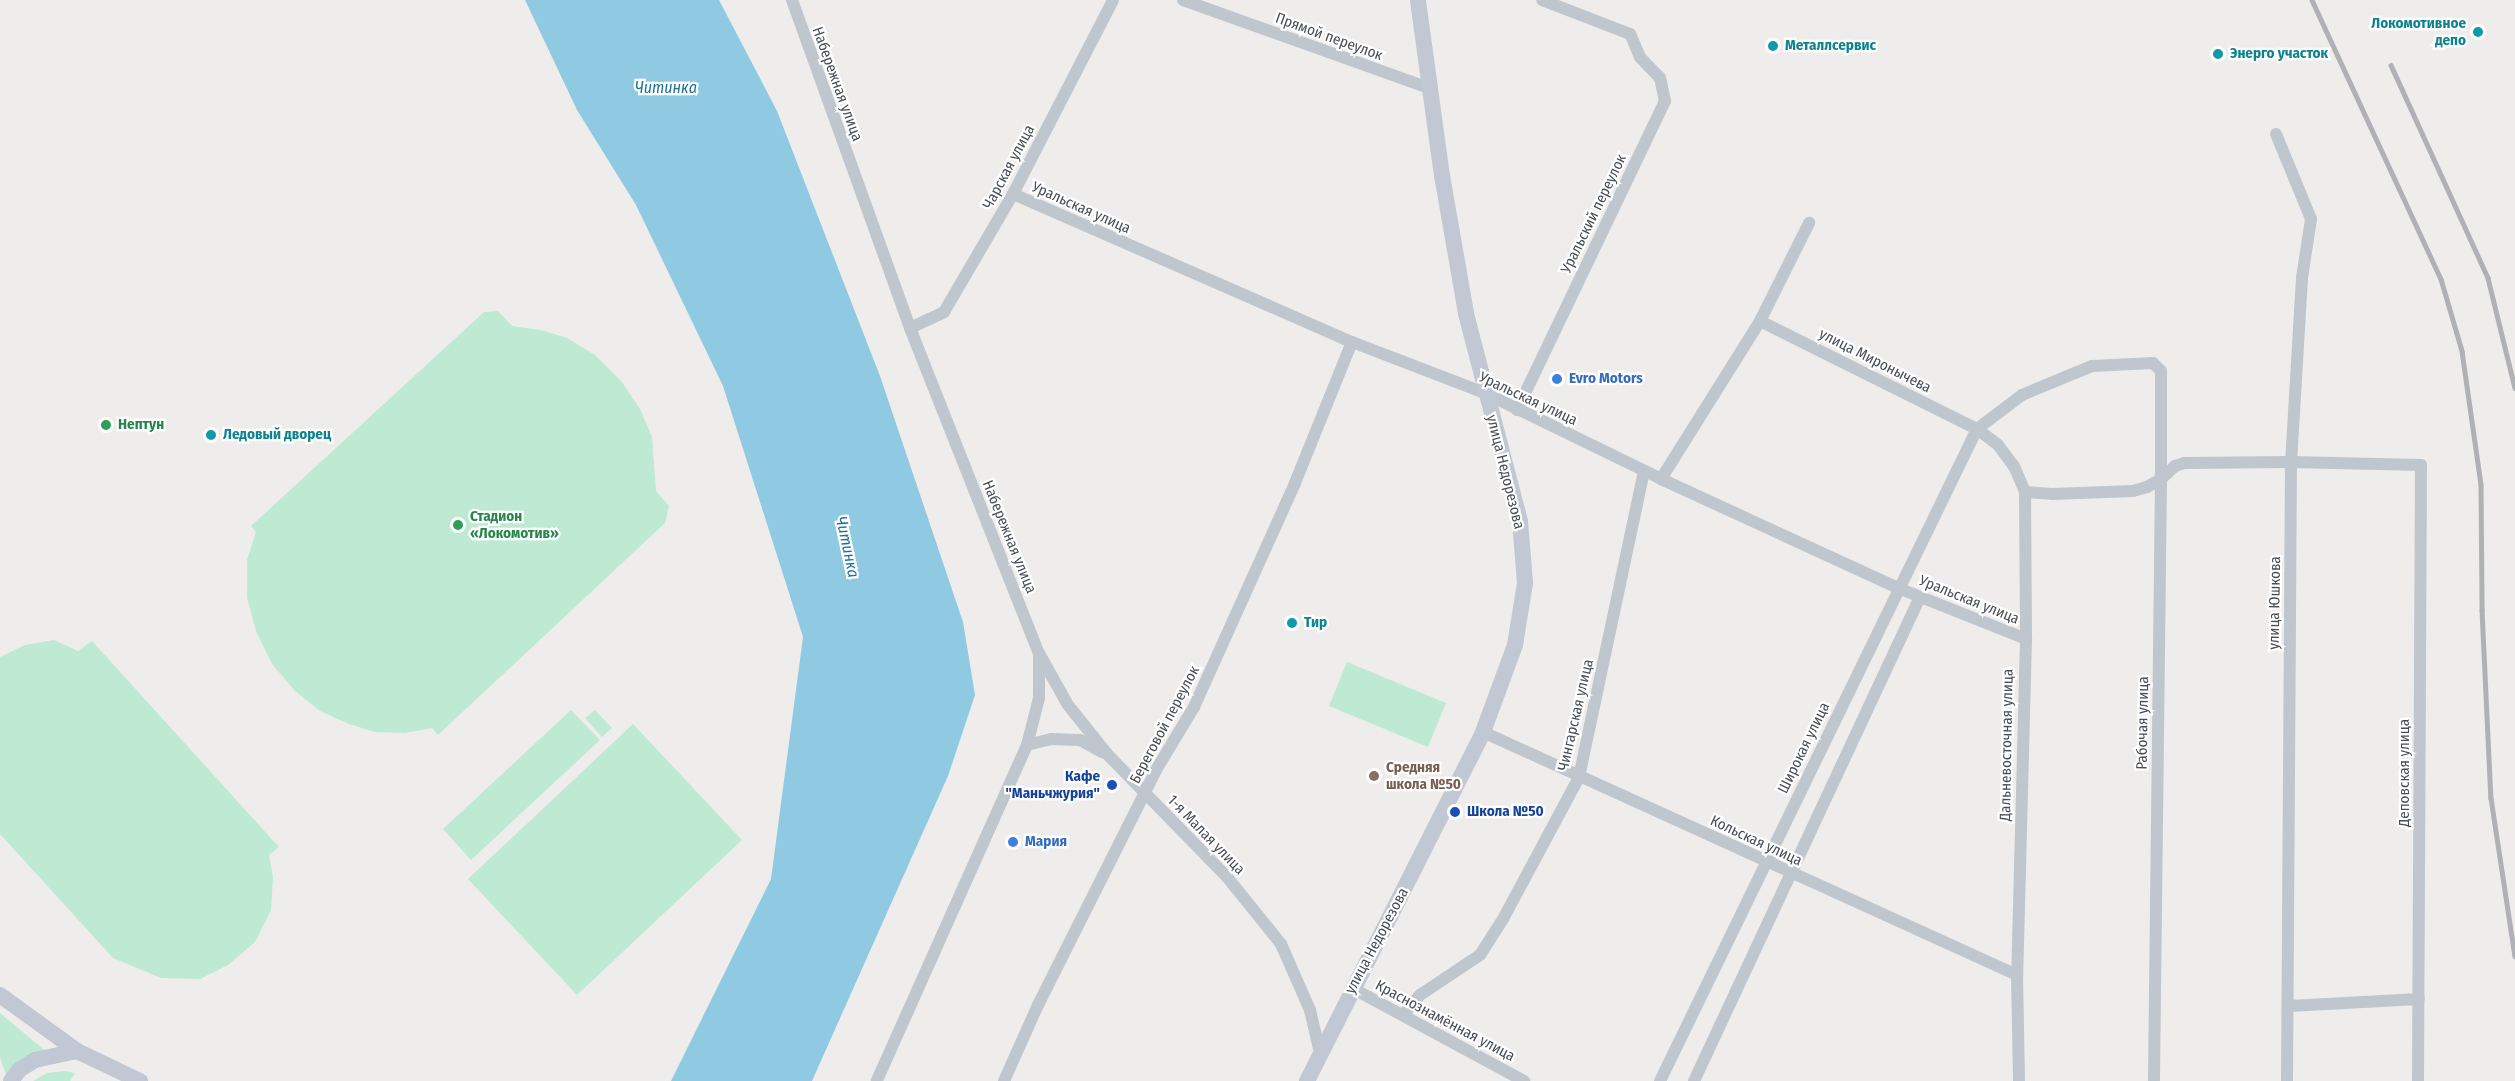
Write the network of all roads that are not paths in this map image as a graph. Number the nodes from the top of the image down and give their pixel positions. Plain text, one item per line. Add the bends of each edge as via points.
1 (792, 0) edge
2 (1113, 0) edge
3 (1183, 0) edge
4 (1418, 0) edge
5 (1542, 0) edge
6 (1431, 89) junction
7 (2276, 134) dead end
8 (1013, 194) junction
9 (1809, 223) dead end
10 (1760, 321) junction
11 (910, 328) junction
12 (1352, 342) junction
13 (1485, 393) junction
14 (1517, 410) junction
15 (1977, 429) junction
16 (2291, 462) junction
17 (1644, 471) junction
18 (1661, 479) junction
19 (2162, 479) junction
20 (2025, 492) junction
21 (1898, 588) junction
22 (1920, 597) junction
23 (2026, 639) junction
24 (1039, 654) junction
25 (1483, 732) junction
26 (1027, 745) junction
27 (1109, 756) junction
28 (1579, 777) junction
29 (1145, 794) junction
30 (1766, 863) junction
31 (1789, 874) junction
32 (2017, 975) junction
33 (1352, 988) junction
34 (0, 995) edge
35 (2419, 999) junction
36 (2289, 1006) junction
37 (1404, 1014) junction
38 (77, 1051) junction
39 (1320, 1053) junction
40 (11, 1081) edge
41 (140, 1081) edge
42 (877, 1081) edge
43 (1004, 1081) edge
44 (1307, 1081) edge
45 (1524, 1081) edge
46 (1660, 1081) edge
47 (1694, 1081) edge
48 (2019, 1081) edge
49 (2154, 1081) edge
50 (2286, 1081) edge
51 (2418, 1081) edge

1 - 11 street, Набережная улица
2 - 8 street, Чарская улица
3 - 6 street, Прямой переулок
4 - 6 street, улица Недорезова
5 - 14 street, Уральский переулок via 1630,34 1640,57 1660,78 1665,101
6 - 13 street, улица Недорезова via 1466,313
7 - 16 street, улица Юшкова via 2312,219 2302,278
8 - 11 street, Чарская улица via 944,312
8 - 12 street, Уральская улица
9 - 10 street
10 - 15 street, улица Миронычева
10 - 18 street
11 - 24 street, Набережная улица
12 - 13 street, Уральская улица
12 - 29 street, Береговой переулок via 1295,483 1194,707
13 - 14 street, Уральская улица
13 - 25 street, улица Недорезова via 1520,521 1525,583 1515,645
14 - 17 street, Уральская улица
15 - 19 street, Рабочая улица via 2022,395 2092,366 2153,363 2159,366
15 - 20 street, Дальневосточная улица via 1998,445 2014,466
15 - 21 street, Широкая улица
16 - 19 street via 2185,463 2175,466
16 - 35 street, Деповская улица via 2421,465
16 - 36 street, улица Юшкова via 2286,922
17 - 18 street, Уральская улица
17 - 28 street, Чингарская улица
18 - 21 street, Уральская улица
19 - 20 street via 2147,487 2117,493
19 - 49 street, Рабочая улица
20 - 23 street, Дальневосточная улица
21 - 22 street, Уральская улица
21 - 30 street, Широкая улица
22 - 23 street, Уральская улица
22 - 31 street
23 - 32 street, Дальневосточная улица
24 - 26 street, Набережная улица via 1039,698
24 - 27 street, 1-я Малая улица via 1068,705
25 - 28 street, Кольская улица
25 - 33 street, улица Недорезова
26 - 27 street via 1050,738 1080,740
26 - 42 street, Набережная улица
27 - 29 street, 1-я Малая улица
28 - 30 street, Кольская улица
28 - 37 street, Чингарская улица via 1503,920 1480,955 1420,995
29 - 39 street, 1-я Малая улица via 1227,877 1281,944 1310,1010
29 - 43 street, Береговой переулок
30 - 31 street, Кольская улица
30 - 46 street, Широкая улица
31 - 32 street, Кольская улица
31 - 47 street
32 - 48 street, Дальневосточная улица
33 - 37 street, Краснознамённая улица
33 - 39 street, улица Недорезова
34 - 38 street
35 - 36 street
35 - 51 street, Деповская улица
36 - 50 street, улица Юшкова
37 - 45 street, Краснознамённая улица
38 - 40 street via 35,1060 19,1070
38 - 41 street
39 - 44 street, улица Недорезова

